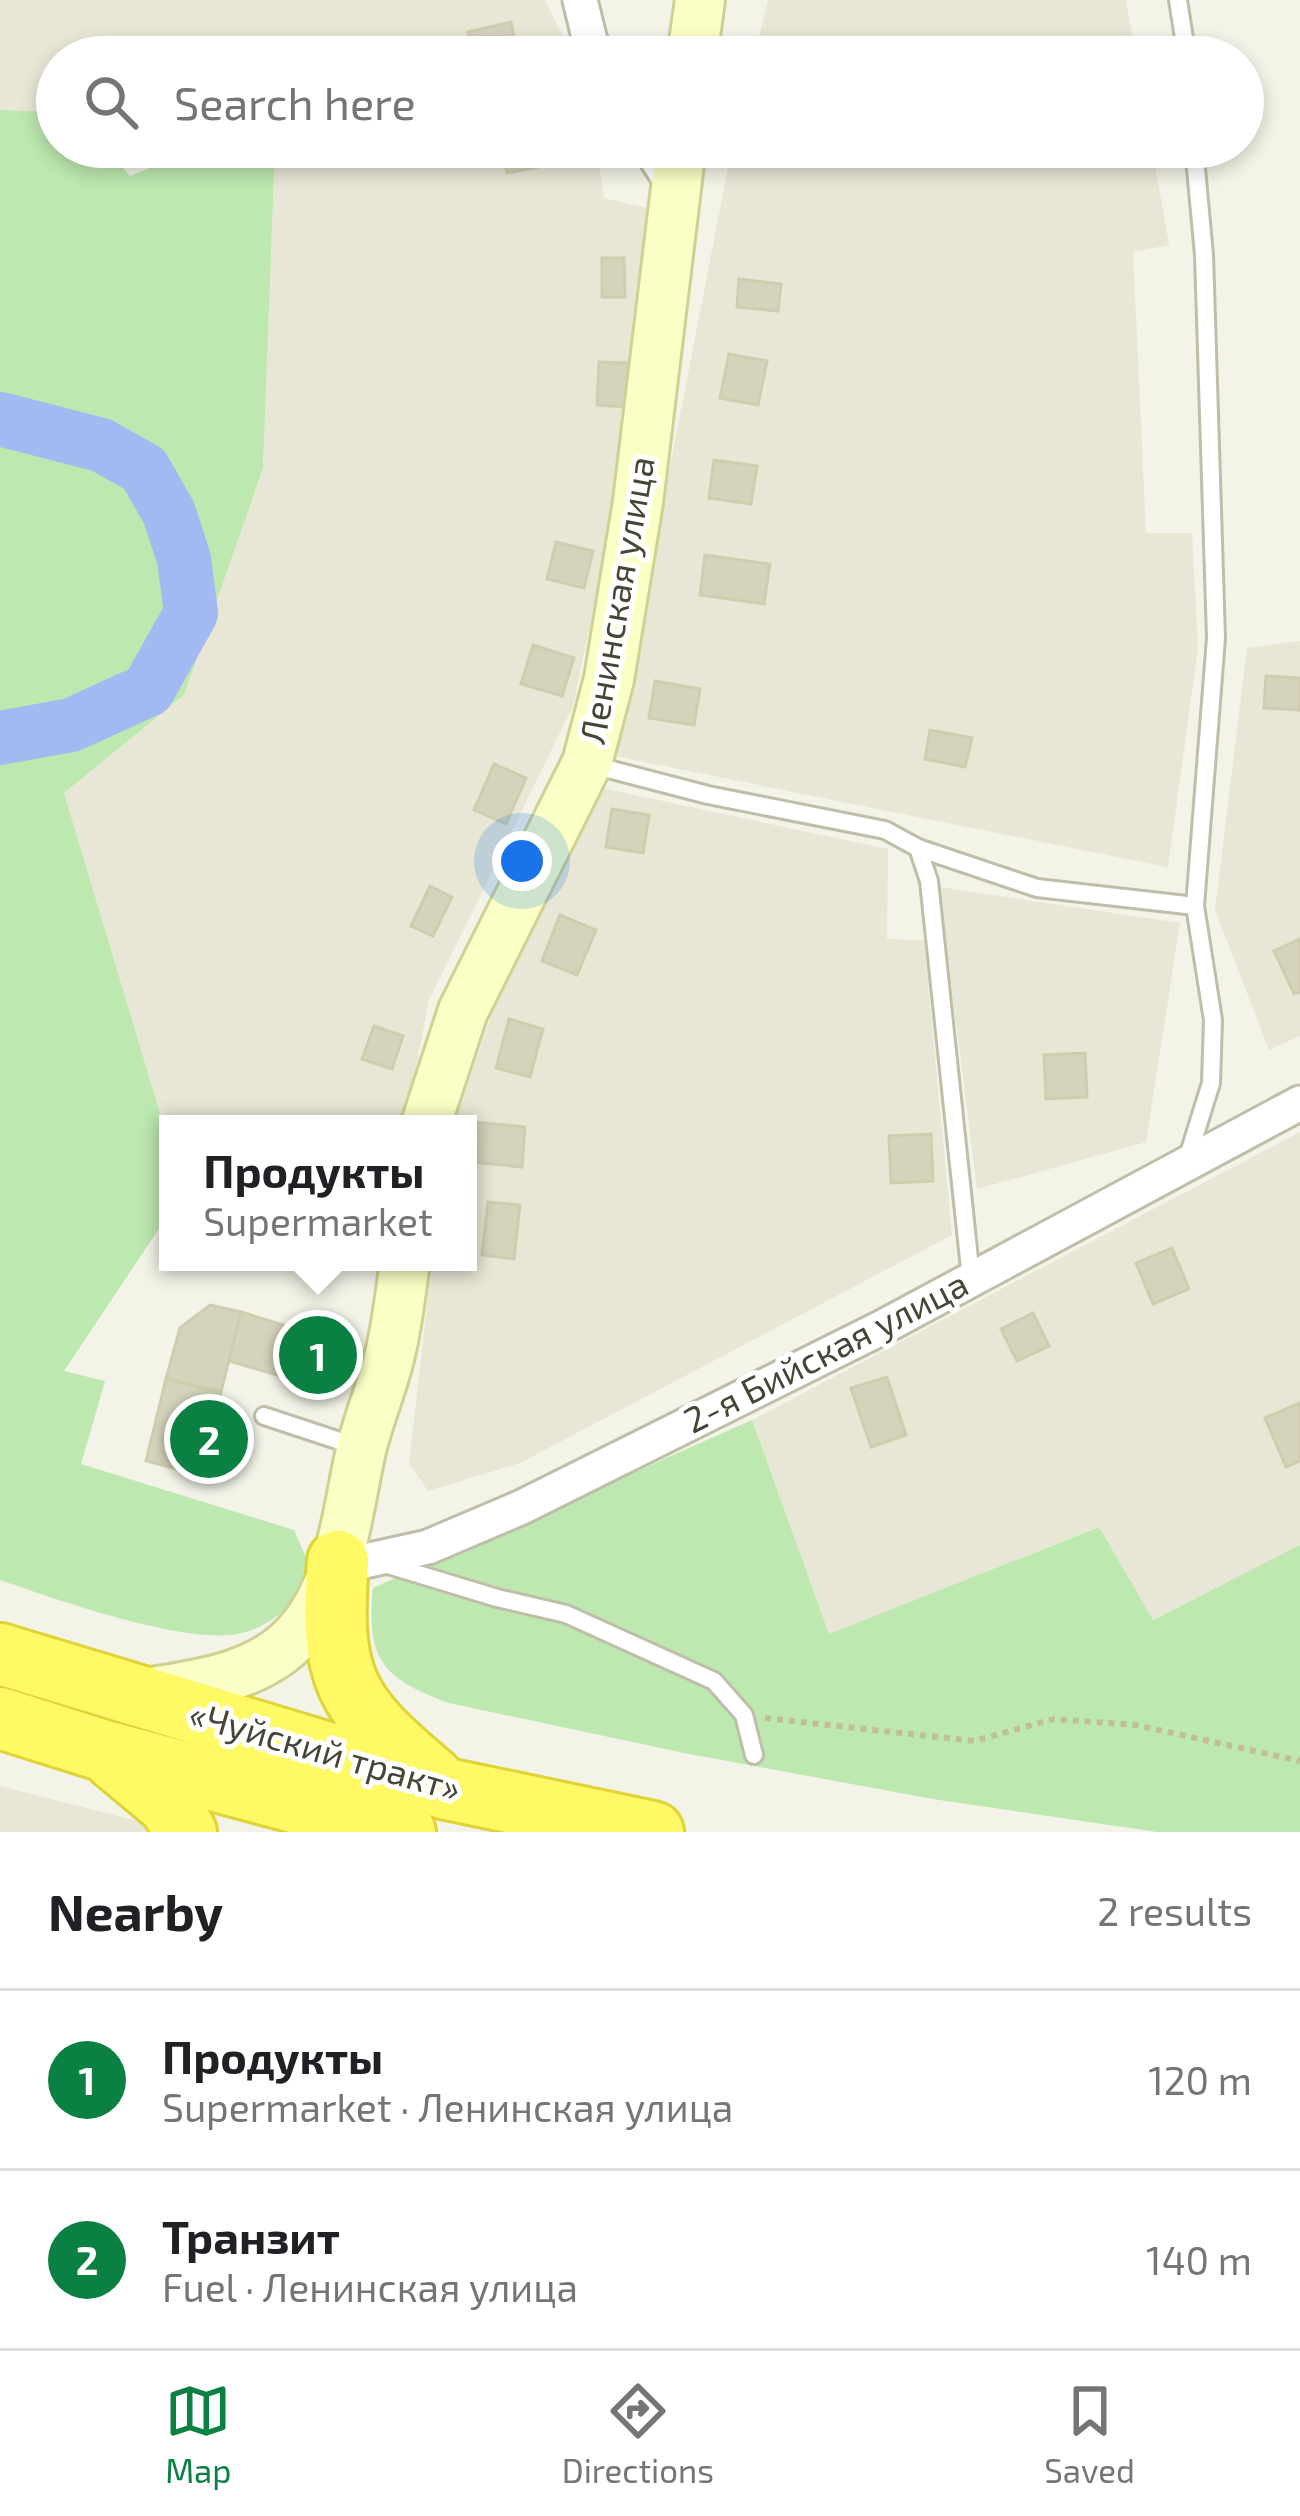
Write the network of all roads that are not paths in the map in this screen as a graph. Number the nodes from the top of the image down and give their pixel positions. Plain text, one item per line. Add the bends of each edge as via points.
1 (580, 0) edge
2 (700, 0) edge
3 (1178, 0) edge
4 (589, 36) edge
5 (695, 36) edge
6 (1183, 36) edge
7 (667, 168) edge
8 (1197, 168) edge
9 (587, 763) junction
10 (918, 848) junction
11 (1195, 906) junction
12 (1300, 1103) edge
13 (429, 1115) edge
14 (1186, 1161) junction
15 (404, 1271) edge
16 (971, 1278) junction
17 (264, 1416) dead end
18 (362, 1448) junction
19 (348, 1562) junction
20 (0, 1654) edge
21 (136, 1695) junction
22 (0, 1718) edge
23 (105, 1751) junction
24 (754, 1755) dead end
25 (447, 1790) junction
26 (186, 1832) edge
27 (405, 1832) edge
28 (653, 1832) edge

1 - 4 street
2 - 5 street
3 - 6 lane
7 - 9 street, Ленинская улица via 638,502
8 - 11 lane via 1216,638
9 - 10 lane via 885,830
9 - 13 street, Ленинская улица via 463,1011
10 - 11 lane via 1036,888
10 - 16 lane
11 - 14 lane via 1213,1020 1210,1083
12 - 14 street, 2-я Бийская улица
14 - 16 street, 2-я Бийская улица
15 - 18 street via 390,1357
16 - 19 street, 2-я Бийская улица via 522,1507 428,1547
17 - 18 lane
18 - 19 street
19 - 21 street via 277,1654 233,1676
19 - 24 lane via 566,1614 714,1681 744,1715
19 - 25 highway via 334,1631 345,1680 373,1723
20 - 21 highway, «Чуйский тракт»
21 - 25 highway, «Чуйский тракт»
22 - 23 highway, «Чуйский тракт»
23 - 26 highway via 170,1805
23 - 27 highway, «Чуйский тракт»
25 - 28 highway, «Чуйский тракт»

